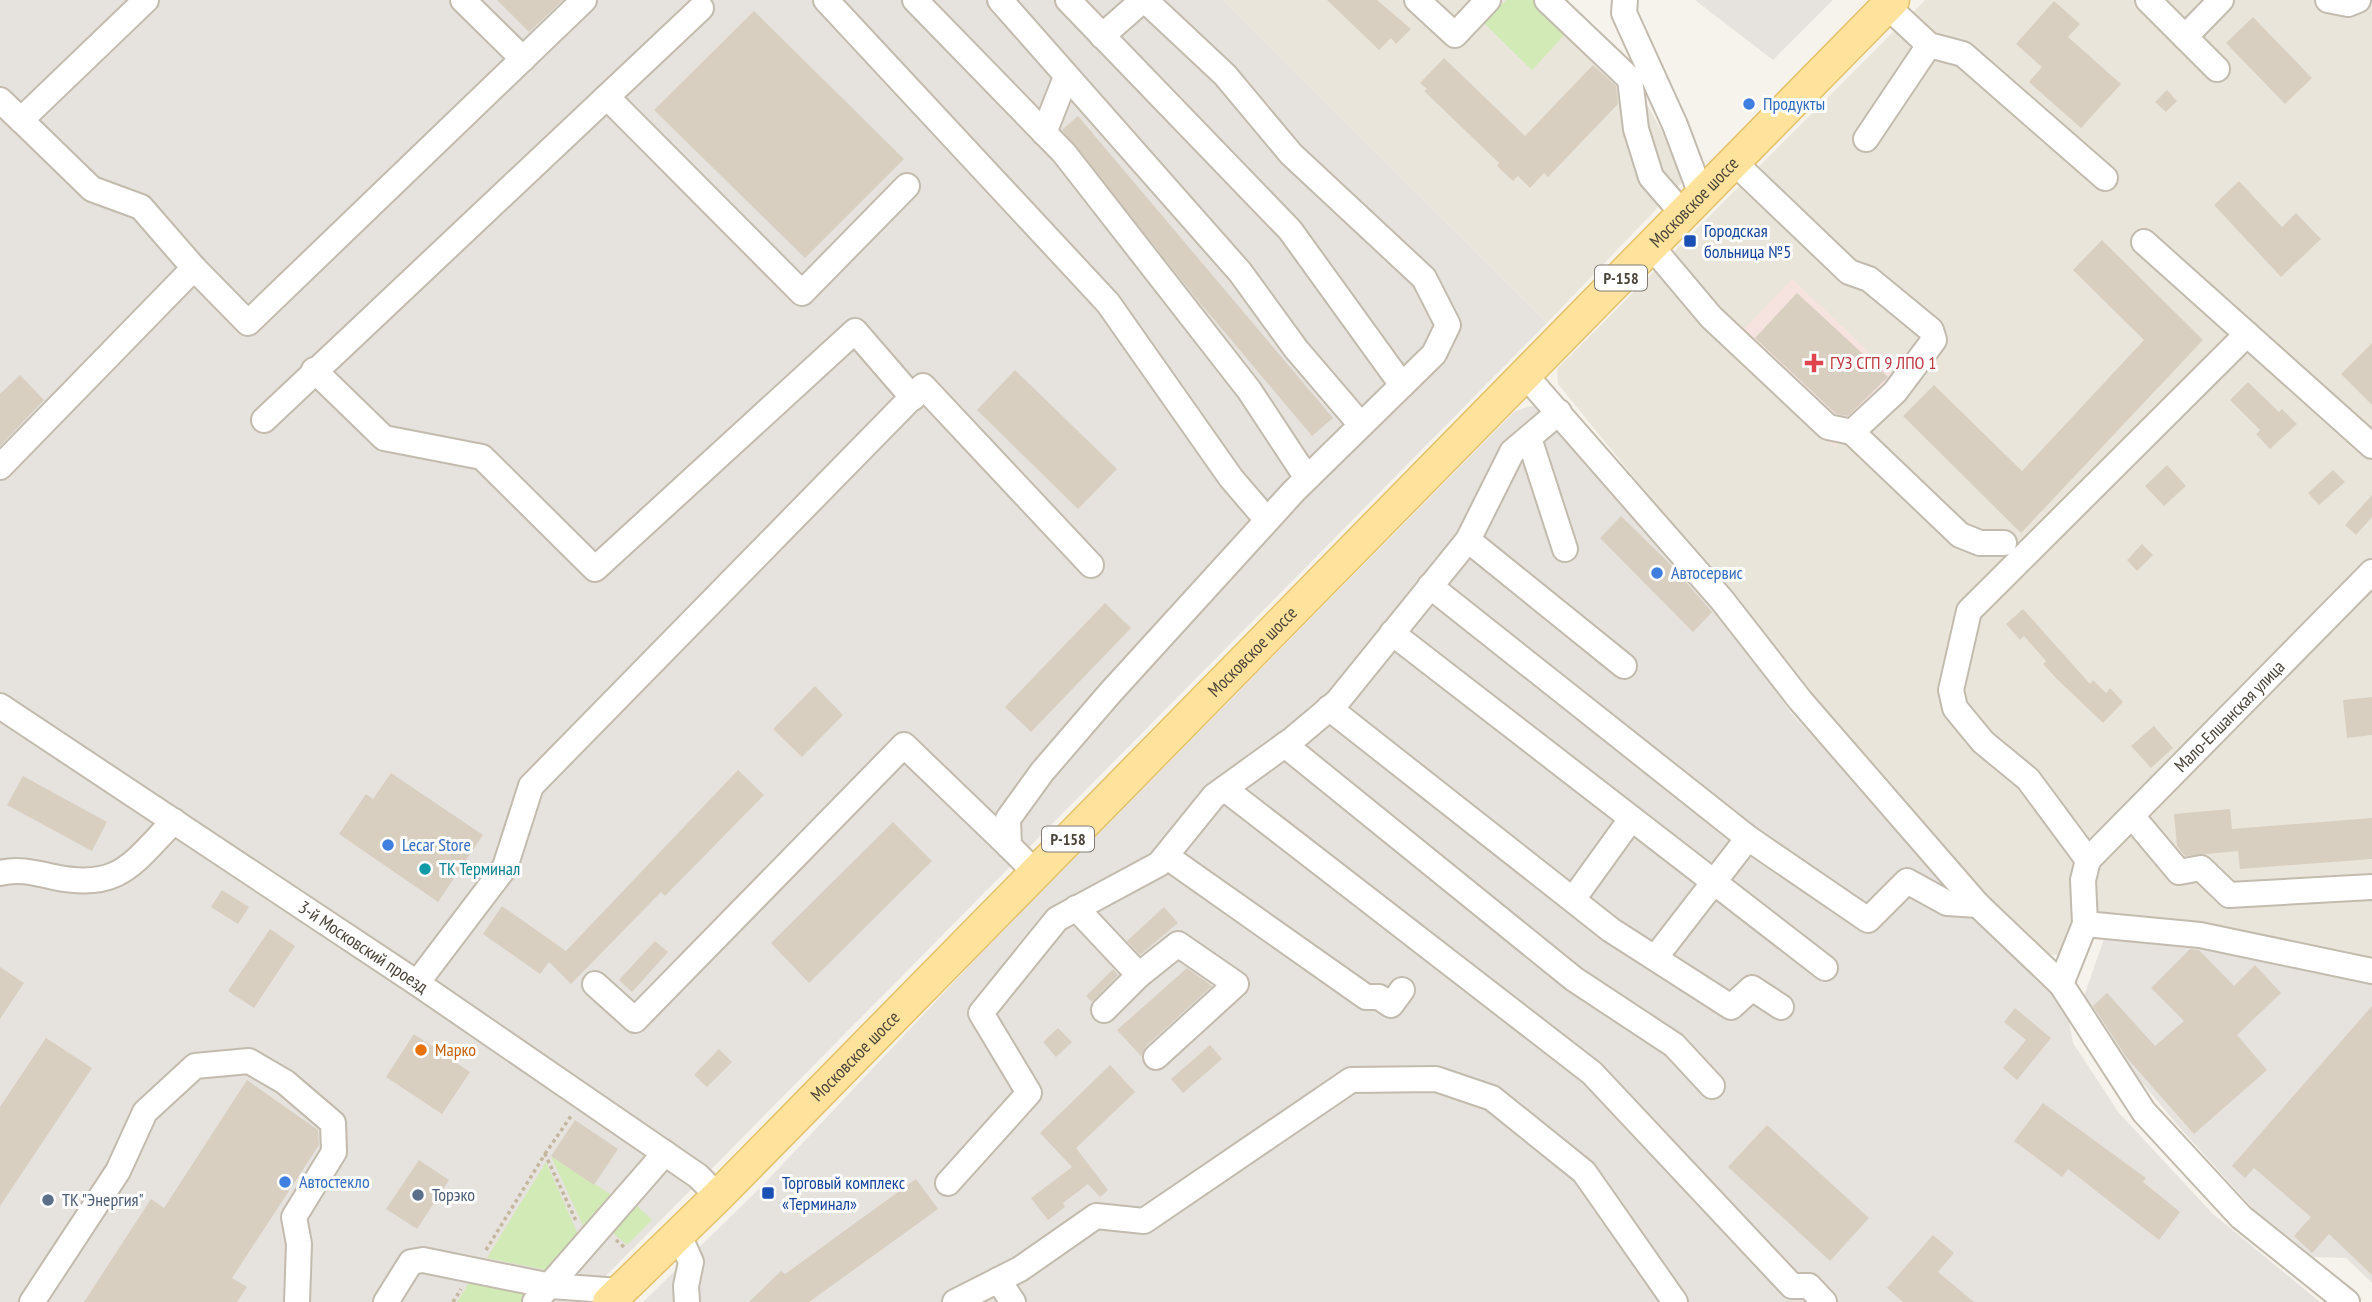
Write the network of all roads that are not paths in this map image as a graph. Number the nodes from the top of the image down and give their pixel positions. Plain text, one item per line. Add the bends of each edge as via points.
1 (146, 0) edge
2 (463, 0) edge
3 (584, 0) edge
4 (826, 0) edge
5 (915, 0) edge
6 (1000, 0) edge
7 (1068, 0) edge
8 (1144, 0) edge
9 (1417, 0) edge
10 (1488, 0) edge
11 (1547, 0) edge
12 (1625, 0) edge
13 (2148, 0) edge
14 (2221, 0) edge
15 (2328, 0) edge
16 (2358, 0) edge
17 (1890, 3) edge
18 (701, 8) dead end
19 (1102, 36) junction
20 (2185, 37) junction
21 (1929, 45) junction
22 (523, 58) junction
23 (2217, 69) dead end
24 (1066, 77) junction
25 (607, 97) junction
26 (0, 100) edge
27 (21, 120) junction
28 (1044, 133) junction
29 (1866, 139) dead end
30 (1735, 163) junction
31 (2105, 178) dead end
32 (907, 186) dead end
33 (1693, 206) junction
34 (2144, 243) dead end
35 (1652, 247) junction
36 (194, 268) junction
37 (2247, 334) junction
38 (314, 370) junction
39 (1525, 375) junction
40 (1402, 385) junction
41 (913, 398) junction
42 (1559, 412) junction
43 (264, 420) dead end
44 (1362, 425) junction
45 (1852, 432) junction
46 (1529, 438) junction
47 (2372, 446) edge
48 (0, 467) edge
49 (1307, 478) junction
50 (1267, 520) junction
51 (1468, 540) junction
52 (2004, 543) dead end
53 (1564, 549) dead end
54 (1091, 565) dead end
55 (2372, 572) edge
56 (1430, 586) junction
57 (1392, 633) junction
58 (1624, 666) dead end
59 (0, 706) edge
60 (1329, 708) junction
61 (1285, 745) junction
62 (1225, 789) junction
63 (2132, 816) junction
64 (1631, 819) junction
65 (174, 821) junction
66 (1748, 838) junction
67 (1009, 846) junction
68 (1166, 856) junction
69 (2088, 860) junction
70 (1035, 872) junction
71 (0, 873) edge
72 (1713, 883) junction
73 (2372, 887) edge
74 (1574, 898) junction
75 (1978, 905) junction
76 (1076, 908) junction
77 (2085, 924) junction
78 (1655, 958) junction
79 (1825, 968) dead end
80 (2372, 971) edge
81 (1139, 975) junction
82 (417, 983) junction
83 (595, 984) dead end
84 (2061, 984) junction
85 (1402, 990) dead end
86 (1781, 1007) dead end
87 (1104, 1010) dead end
88 (1156, 1057) dead end
89 (1712, 1086) dead end
90 (665, 1153) junction
91 (948, 1183) dead end
92 (718, 1196) junction
93 (678, 1235) junction
94 (998, 1280) junction
95 (543, 1294) edge
96 (615, 1296) edge
97 (32, 1302) edge
98 (297, 1302) edge
99 (386, 1302) edge
100 (687, 1302) edge
101 (955, 1302) edge
102 (1013, 1302) edge
103 (1675, 1302) edge
104 (1824, 1302) edge
105 (2347, 1302) edge

1 - 27 street
2 - 22 street
3 - 22 street
4 - 50 street via 1108,303 1231,478
5 - 28 street
6 - 24 street
7 - 19 street
8 - 19 street
8 - 40 street via 1225,75 1291,154 1424,278 1448,324 1434,354
9 - 10 street via 1455,35
11 - 33 street via 1630,79 1636,129 1651,177
12 - 33 street via 1624,13 1675,125
13 - 20 street
14 - 20 street
15 - 16 street via 2348,4
17 - 21 street
17 - 30 main road, Московское шоссе / Р-158
18 - 25 street
19 - 40 street via 1290,230
20 - 23 street
21 - 29 street
21 - 31 street via 1963,54
22 - 36 street via 248,323
24 - 28 street
24 - 44 street via 1240,272 1296,349
25 - 32 street via 802,293
25 - 38 street
26 - 27 street
27 - 36 street via 92,188 141,207
28 - 49 street via 1200,325
30 - 33 main road, Московское шоссе / Р-158
30 - 45 street via 1849,272 1868,279 1931,330 1934,340 1895,392
33 - 35 main road, Московское шоссе / Р-158
34 - 37 street
35 - 39 main road, Московское шоссе / Р-158
35 - 45 street via 1711,317 1828,427
36 - 48 street
37 - 47 street
37 - 69 street via 1969,611 1951,690 1955,708 1983,742 2028,779
38 - 41 street via 384,438 482,457 596,569 855,331
38 - 43 street
39 - 42 street
39 - 70 main road, Московское шоссе / Р-158
40 - 44 street
41 - 54 street via 923,386
41 - 82 street via 531,786 505,867
42 - 46 street
42 - 75 street via 1722,600 1800,701
44 - 49 street
45 - 52 street via 1960,535 1980,543
46 - 51 street via 1512,452
46 - 53 street
49 - 50 street
50 - 67 street via 1042,772 1008,819
51 - 56 street
51 - 58 street
55 - 63 street, Мало-Елшанская улица
56 - 57 street
56 - 66 street
57 - 60 street
57 - 64 street
59 - 65 street, 3-й Московский проезд
60 - 61 street
60 - 74 street
61 - 62 street
61 - 89 street via 1574,979 1674,1045
62 - 68 street via 1214,796
62 - 104 street via 1592,1073 1791,1286 1809,1286
63 - 69 street, Мало-Елшанская улица
63 - 73 street via 2179,872 2200,868 2229,895
64 - 72 street
64 - 74 street
65 - 71 street via 120,875 96,881 12,869
65 - 82 street, 3-й Московский проезд
66 - 72 street
66 - 75 street via 1868,920 1908,881 1947,903
67 - 70 street
67 - 83 street via 904,745 635,1020
68 - 76 street
68 - 85 street via 1366,997 1379,997 1391,1005
69 - 77 street via 2083,880
70 - 92 main road, Московское шоссе / Р-158
72 - 78 street
72 - 79 street
74 - 78 street via 1611,930
75 - 84 street
76 - 81 street
76 - 91 street via 1057,919 981,1013 1029,1093
77 - 80 street via 2200,935
77 - 84 street
78 - 86 street via 1731,1007 1752,988
81 - 87 street
81 - 88 street via 1178,944 1236,984
82 - 90 street, 3-й Московский проезд
84 - 105 street via 2144,1112 2241,1217
90 - 92 street, 3-й Московский проезд
90 - 95 street
92 - 93 main road, Московское шоссе / Р-158
93 - 96 main road, Московское шоссе / Р-158
93 - 100 street via 691,1262
94 - 101 street
94 - 102 street
94 - 103 street via 1096,1216 1144,1221 1350,1080 1436,1079 1492,1098 1584,1172
95 - 96 street
95 - 99 street via 435,1260 411,1262
97 - 98 street via 118,1171 145,1112 195,1066 249,1061 285,1082 333,1123 334,1152 295,1217

